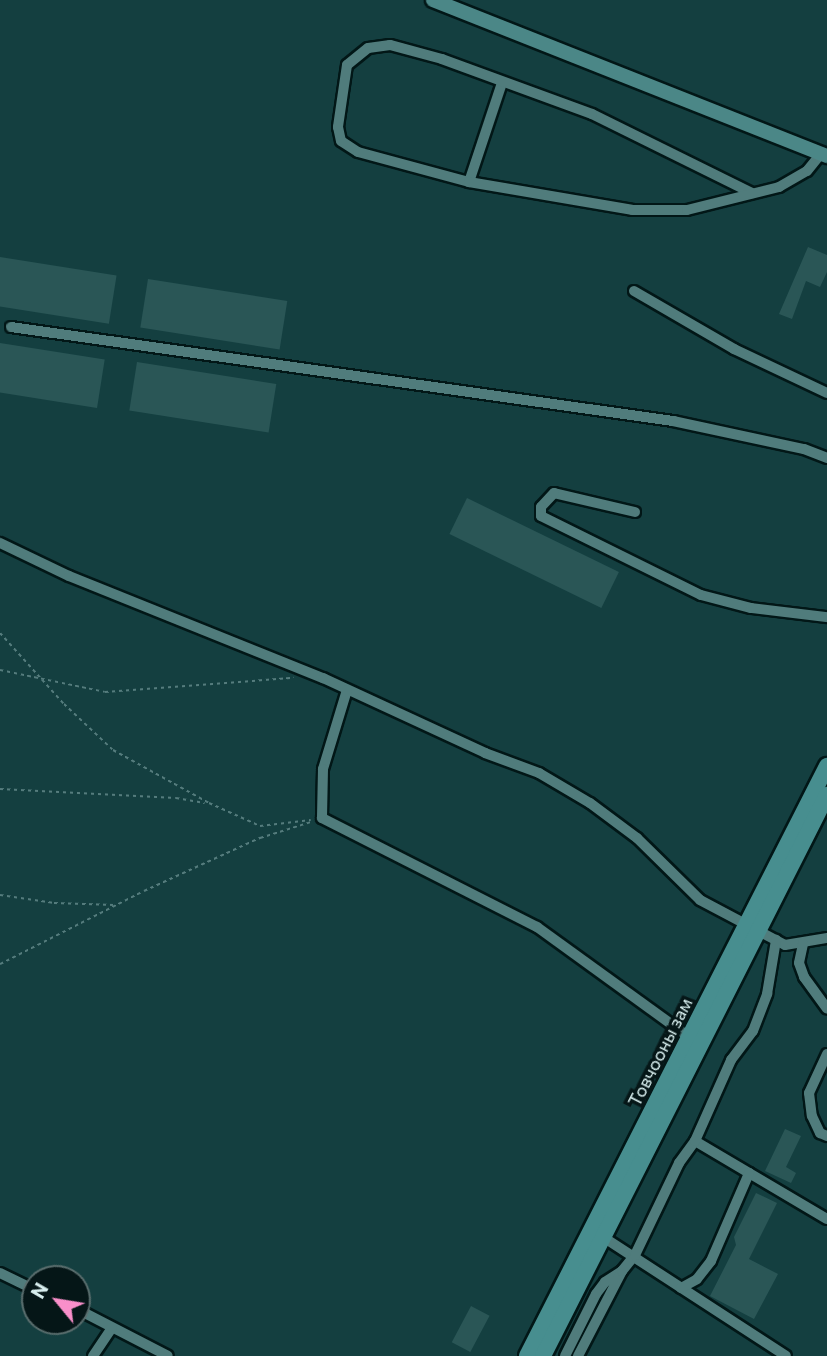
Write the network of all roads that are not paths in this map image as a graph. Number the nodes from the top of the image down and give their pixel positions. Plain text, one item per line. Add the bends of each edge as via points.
1 (433, 0) edge
2 (502, 83) junction
3 (824, 155) edge
4 (469, 181) junction
5 (752, 193) junction
6 (634, 291) dead end
7 (11, 327) dead end
8 (827, 393) edge
9 (827, 458) edge
10 (635, 512) dead end
11 (0, 543) edge
12 (827, 617) edge
13 (347, 690) junction
14 (827, 766) edge
15 (827, 795) edge
16 (752, 929) junction
17 (827, 938) edge
18 (776, 940) junction
19 (803, 944) junction
20 (827, 1009) edge
21 (689, 1037) junction
22 (827, 1054) edge
23 (827, 1136) edge
24 (695, 1141) junction
25 (749, 1173) junction
26 (827, 1219) edge
27 (603, 1237) junction
28 (635, 1255) junction
29 (622, 1271) junction
30 (0, 1273) edge
31 (21, 1283) edge
32 (681, 1288) junction
33 (91, 1317) edge
34 (112, 1328) junction
35 (93, 1356) edge
36 (168, 1356) edge
37 (527, 1356) edge
38 (542, 1356) edge
39 (565, 1356) edge
40 (578, 1356) edge
41 (786, 1356) edge

1 - 3 main road
2 - 4 street
2 - 4 street via 390,45 368,48 347,65 338,127 341,141 358,152
2 - 5 street via 592,114
3 - 5 street via 779,187
4 - 5 street via 632,210 687,210
6 - 8 street via 734,349
7 - 9 street via 673,421
10 - 12 street via 554,493 541,507 541,516 701,595 751,608
11 - 13 street
13 - 16 street via 539,773 590,803 637,838 699,900
13 - 21 street via 323,769 322,818 537,927
14 - 16 highway, Товчооны зам
15 - 16 highway, Товчооны зам
16 - 18 street
16 - 21 highway, Товчооны зам
16 - 27 highway, Товчооны зам
17 - 19 street
18 - 19 street via 785,945
18 - 24 street via 767,994 753,1031 731,1060
19 - 20 street via 799,963 804,977
21 - 37 highway, Товчооны зам
22 - 23 street via 809,1093 812,1116 820,1133
24 - 25 street
24 - 28 street via 679,1163
25 - 26 street
25 - 32 street via 711,1261 697,1279
27 - 28 street
27 - 38 highway, Товчооны зам
28 - 29 street
28 - 32 street
29 - 39 street via 596,1294
29 - 40 street
30 - 31 street
32 - 41 street
33 - 34 street
34 - 35 street
34 - 36 street

